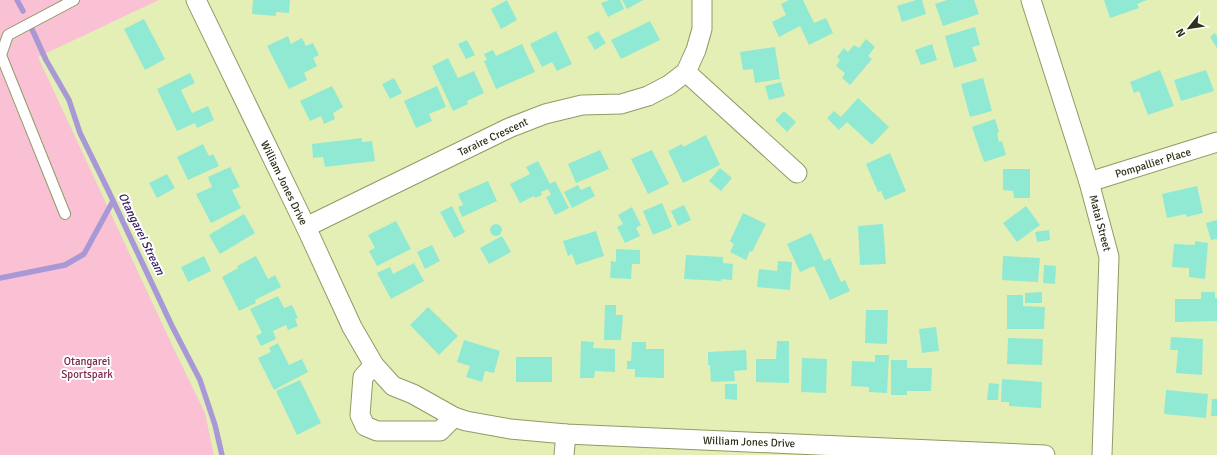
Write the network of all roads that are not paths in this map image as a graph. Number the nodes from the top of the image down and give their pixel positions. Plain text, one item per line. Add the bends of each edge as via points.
1 (74, 0) edge
2 (196, 0) edge
3 (702, 0) edge
4 (1030, 0) edge
5 (686, 72) junction
6 (1217, 142) edge
7 (797, 173) dead end
8 (1089, 182) junction
9 (65, 214) dead end
10 (306, 227) junction
11 (374, 365) junction
12 (454, 417) junction
13 (566, 434) junction
14 (564, 455) edge
15 (1045, 455) edge
16 (1102, 455) edge

1 - 9 lane via 8,35 1,55
2 - 10 street, William Jones Drive
3 - 5 street, Taraire Crescent via 702,29
4 - 8 street, Matai Street
5 - 7 street
5 - 10 street, Taraire Crescent via 648,96 621,104 582,105 544,114 509,128
6 - 8 street, Pompallier Place
8 - 16 street, Matai Street via 1109,257
10 - 11 street, William Jones Drive via 352,327
11 - 12 street, William Jones Drive via 393,386
11 - 12 street via 363,377 360,415 365,426 377,431 440,431
12 - 13 street, William Jones Drive via 510,429
13 - 14 street
13 - 15 street, William Jones Drive

